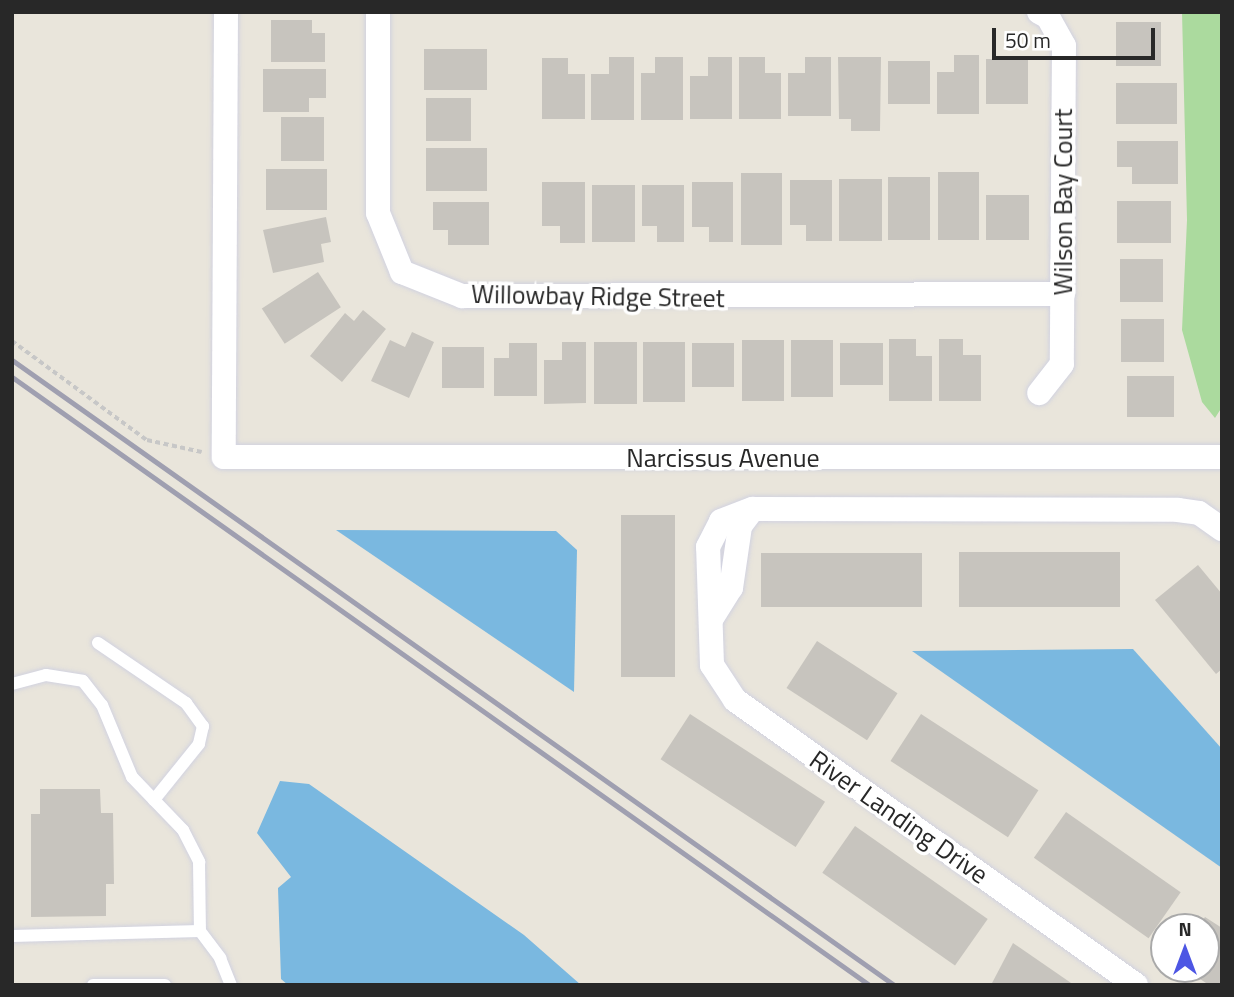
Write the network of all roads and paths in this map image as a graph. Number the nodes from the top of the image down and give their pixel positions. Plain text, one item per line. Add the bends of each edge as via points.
1 (226, 12) edge
2 (378, 12) edge
3 (1039, 12) edge
4 (1063, 294) junction
5 (12, 341) edge
6 (1039, 393) dead end
7 (224, 457) junction
8 (1222, 457) edge
9 (1222, 529) edge
10 (98, 643) dead end
11 (12, 684) edge
12 (154, 800) junction
13 (200, 931) junction
14 (12, 936) edge
15 (93, 985) edge
16 (165, 985) edge
17 (231, 985) edge
18 (1136, 985) edge

1 - 7 street
2 - 4 street, Willowbay Ridge Street via 378,214 401,272 462,296
3 - 4 street, Wilson Bay Court via 1048,17 1064,46
4 - 6 street, Wilson Bay Court via 1062,364
5 - 7 path via 147,440
7 - 8 street, Narcissus Avenue
9 - 18 street, River Landing Drive via 1199,513 1178,510 753,509 721,521 712,533 712,664 735,700
10 - 12 lane via 186,703 203,726 199,744
11 - 12 lane via 46,675 83,681 102,705 132,777
12 - 13 lane via 183,830 199,862
13 - 14 lane
13 - 17 lane via 220,958
15 - 16 lane

